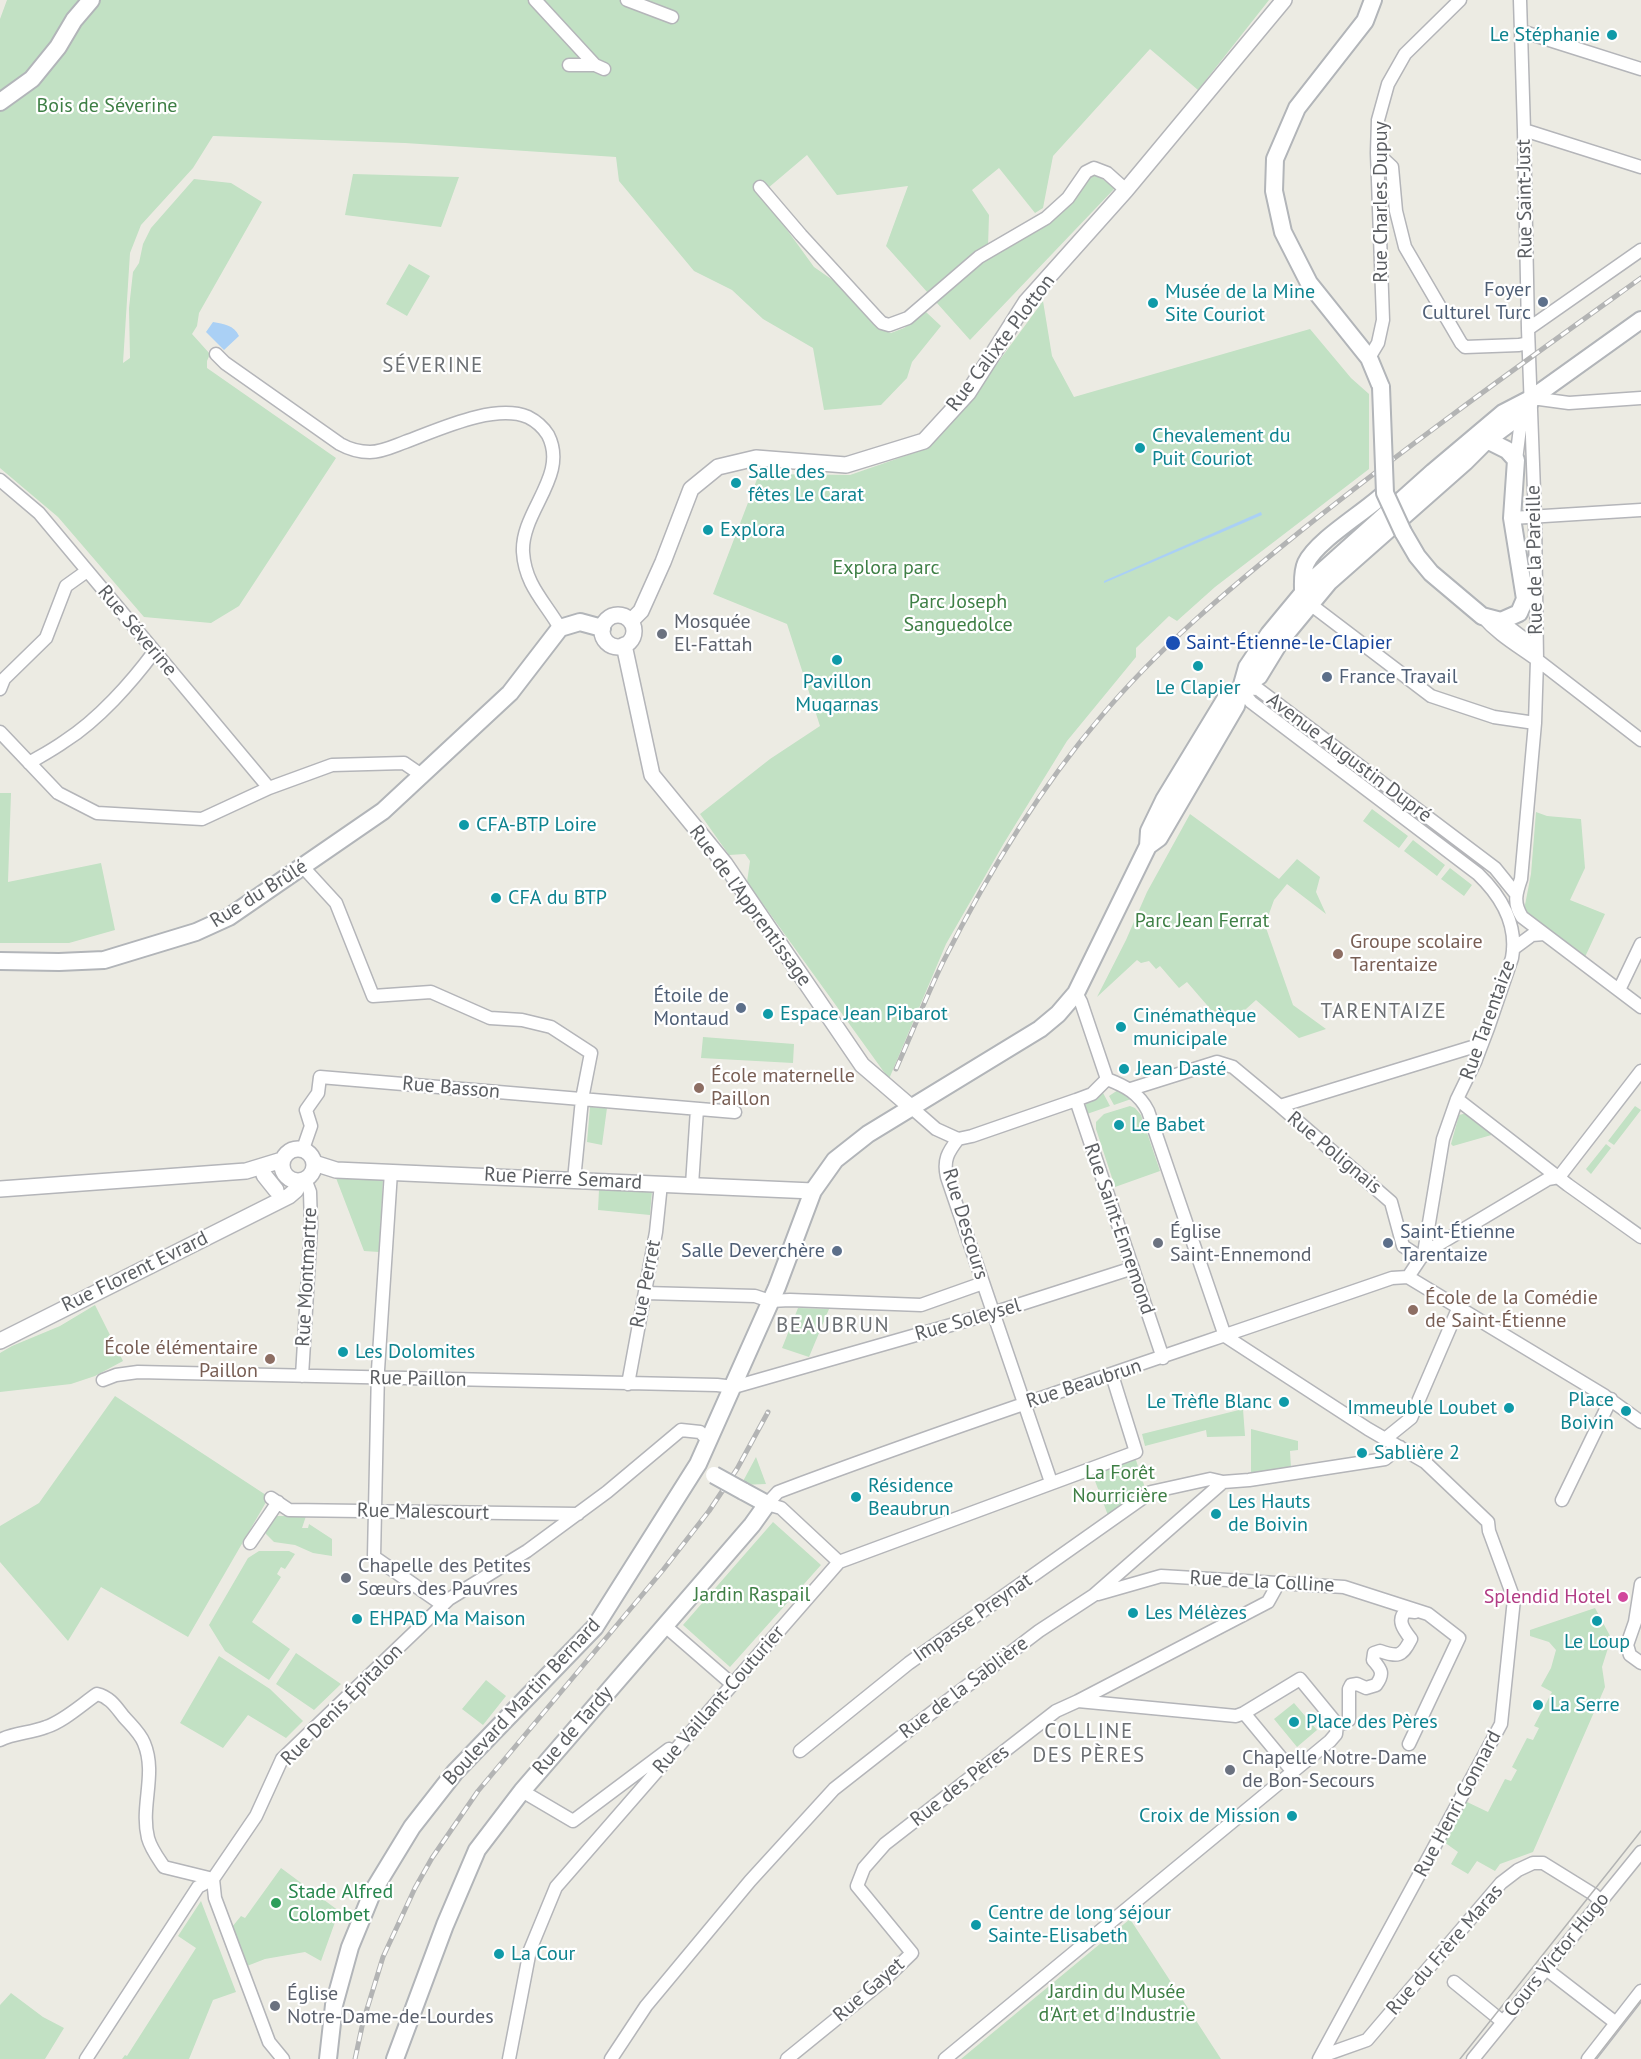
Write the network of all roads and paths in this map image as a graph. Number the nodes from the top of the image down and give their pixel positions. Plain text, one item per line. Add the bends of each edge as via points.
1 (91, 0) edge
2 (535, 0) edge
3 (627, 0) edge
4 (1284, 0) edge
5 (1373, 0) edge
6 (1460, 0) edge
7 (1520, 0) edge
8 (672, 17) dead end
9 (1521, 32) junction
10 (569, 65) dead end
11 (1641, 69) edge
12 (0, 102) edge
13 (1524, 130) junction
14 (1377, 153) junction
15 (1641, 167) edge
16 (760, 187) dead end
17 (1125, 190) junction
18 (1641, 250) edge
19 (1641, 320) edge
20 (1528, 329) junction
21 (1528, 343) junction
22 (216, 354) dead end
23 (1370, 358) junction
24 (1532, 398) junction
25 (1641, 398) edge
26 (1521, 420) junction
27 (1487, 440) junction
28 (1516, 460) junction
29 (0, 480) edge
30 (1379, 499) junction
31 (1641, 510) edge
32 (1512, 518) junction
33 (1535, 518) junction
34 (87, 571) junction
35 (1306, 598) junction
36 (1525, 599) junction
37 (1482, 616) junction
38 (631, 621) junction
39 (1501, 621) junction
40 (560, 628) junction
41 (603, 628) junction
42 (624, 645) junction
43 (154, 652) junction
44 (1537, 660) junction
45 (0, 688) edge
46 (1240, 688) junction
47 (1535, 723) junction
48 (0, 732) edge
49 (1641, 740) edge
50 (29, 763) junction
51 (423, 776) junction
52 (269, 788) junction
53 (303, 867) junction
54 (1516, 894) junction
55 (1500, 898) junction
56 (1544, 934) junction
57 (1641, 944) edge
58 (1514, 949) junction
59 (0, 961) edge
60 (1619, 990) junction
61 (1076, 993) junction
62 (1641, 1007) edge
63 (1482, 1044) junction
64 (1641, 1071) edge
65 (1107, 1079) junction
66 (1131, 1089) junction
67 (582, 1099) junction
68 (1457, 1099) junction
69 (1076, 1100) junction
70 (1280, 1106) junction
71 (912, 1108) junction
72 (697, 1109) junction
73 (735, 1112) dead end
74 (958, 1139) junction
75 (303, 1149) junction
76 (314, 1164) junction
77 (246, 1171) junction
78 (391, 1172) junction
79 (292, 1174) junction
80 (264, 1175) junction
81 (1559, 1177) junction
82 (574, 1180) junction
83 (661, 1184) junction
84 (692, 1185) junction
85 (0, 1188) edge
86 (813, 1191) junction
87 (278, 1197) junction
88 (311, 1210) junction
89 (1641, 1237) edge
90 (1423, 1255) junction
91 (1132, 1268) junction
92 (1408, 1277) junction
93 (983, 1283) junction
94 (645, 1293) junction
95 (770, 1301) junction
96 (1458, 1309) junction
97 (993, 1313) junction
98 (1225, 1336) junction
99 (0, 1341) edge
100 (1163, 1358) junction
101 (1112, 1375) junction
102 (302, 1376) junction
103 (378, 1378) junction
104 (103, 1380) dead end
105 (627, 1384) junction
106 (734, 1387) junction
107 (1611, 1399) junction
108 (1024, 1403) junction
109 (1641, 1422) edge
110 (1385, 1439) junction
111 (709, 1441) junction
112 (1400, 1447) junction
113 (698, 1464) junction
114 (1051, 1482) junction
115 (1223, 1482) junction
116 (1562, 1500) dead end
117 (767, 1504) junction
118 (375, 1511) junction
119 (578, 1514) junction
120 (250, 1543) dead end
121 (839, 1562) junction
122 (1278, 1584) junction
123 (1641, 1584) edge
124 (1094, 1595) junction
125 (443, 1605) junction
126 (1428, 1614) junction
127 (664, 1625) junction
128 (1641, 1663) edge
129 (732, 1684) junction
130 (1078, 1701) junction
131 (1244, 1713) junction
132 (699, 1721) junction
133 (1337, 1724) junction
134 (0, 1740) edge
135 (1409, 1744) dead end
136 (800, 1751) dead end
137 (1293, 1772) junction
138 (522, 1791) junction
139 (1641, 1852) edge
140 (213, 1879) junction
141 (857, 1886) joint
142 (1601, 1901) junction
143 (1546, 1969) junction
144 (1454, 1982) dead end
145 (1641, 1991) edge
146 (1503, 2022) junction
147 (1616, 2023) junction
148 (1320, 2058) edge
149 (86, 2059) edge
150 (283, 2059) edge
151 (328, 2059) edge
152 (395, 2059) edge
153 (508, 2059) edge
154 (611, 2059) edge
155 (787, 2059) edge
156 (945, 2059) edge
157 (1473, 2059) edge
158 (1588, 2059) edge

1 - 12 main road via 32,79
2 - 10 street via 599,67
3 - 8 street
4 - 17 street, Rue Calixte Plotton
5 - 23 main road via 1365,21 1297,108 1275,159 1274,191 1283,232 1309,283
6 - 14 street, Rue Charles Dupuy via 1405,54 1388,84 1378,120
7 - 9 street, Rue Saint-Just
9 - 11 street
9 - 13 street, Rue Saint-Just
13 - 15 street
13 - 20 street, Rue Saint-Just
14 - 21 street via 1392,167 1396,211 1405,247 1461,343 1465,347
14 - 23 street, Rue Charles Dupuy via 1383,320
16 - 17 street via 878,319 889,325 908,318 979,257 1046,218 1068,198 1086,172 1094,168 1107,173
17 - 38 street, Rue Calixte Plotton via 1026,302 968,393 924,441 846,465 756,458 718,468 691,489 641,611
18 - 20 street
19 - 24 main road
20 - 21 street, Rue Saint-Just
21 - 24 street, Rue Saint-Just
22 - 40 street via 340,444 361,452 384,450 495,414 512,413 538,423 550,440 554,460 527,527 523,554 537,597
23 - 30 main road, bridge via 1381,387
24 - 25 street via 1569,403
24 - 26 main road
24 - 33 street, Rue de la Pareille
24 - 35 main road via 1503,413 1440,465 1317,576
26 - 27 main road
26 - 28 street, Rue de la Pareille
27 - 28 main road via 1508,450
27 - 35 main road via 1329,582
28 - 32 main road, Rue de la Pareille
29 - 34 street, Rue Séverine via 39,513
30 - 35 main road via 1315,549 1305,565
30 - 37 main road, bridge via 1431,573
31 - 33 street
32 - 33 street
32 - 36 main road, Rue de la Pareille
33 - 44 street, Rue de la Pareille
34 - 43 street, Rue Séverine
34 - 45 street via 66,586 46,638 4,679
35 - 46 main road via 1269,634 1247,668
35 - 47 street via 1431,696 1494,717
36 - 39 main road, Rue de la Pareille via 1519,613
36 - 44 street, Rue de la Pareille
37 - 39 main road
37 - 44 street via 1494,630
38 - 41 street via 617,615 608,619
38 - 42 street via 633,635
39 - 44 street via 1526,640
40 - 41 main road via 580,622
40 - 51 main road, Rue du Brûlé via 510,693
41 - 42 street via 610,644
42 - 71 street, Rue de l'Apprentissage via 652,776 725,864 862,1065
43 - 50 street via 103,710 68,740
43 - 52 street, Rue Séverine
44 - 47 street
44 - 49 street
46 - 54 street, Avenue Augustin Dupré via 1258,689 1495,868
46 - 55 street, Avenue Augustin Dupré via 1251,702 1478,874
46 - 61 main road, Boulevard Martin Bernard via 1226,698 1164,800 1149,831 1148,846
47 - 54 street via 1521,879
48 - 50 street
50 - 52 street via 58,793 97,813 202,819
51 - 52 street via 404,763 332,765
51 - 53 main road, Rue du Brûlé via 383,811
53 - 59 main road, Rue du Brûlé via 229,917 196,932 104,960
53 - 67 street via 336,903 373,996 431,992 490,1018 551,1027 591,1053
54 - 55 street
54 - 56 street, Avenue Augustin Dupré via 1517,909
55 - 58 street, Rue Tarentaize
56 - 58 street via 1532,935
56 - 60 street, Avenue Augustin Dupré
57 - 60 street
58 - 63 street, Rue Tarentaize
60 - 62 street, Avenue Augustin Dupré
61 - 65 street
61 - 71 main road, Boulevard Martin Bernard via 1040,1029
63 - 68 street, Rue Tarentaize
63 - 70 street
64 - 81 street
65 - 66 street
65 - 69 street via 1092,1094
66 - 70 street, Rue Polignais via 1217,1062 1233,1067
66 - 98 street via 1148,1111
67 - 72 street, Rue Basson
67 - 75 street, Rue Basson via 320,1077 318,1093 306,1110 311,1126
67 - 82 street
68 - 81 street
68 - 90 street, Rue Tarentaize via 1443,1139
69 - 74 street
69 - 91 street, Rue Saint-Ennemond
70 - 90 street, Rue Polignais via 1391,1202 1403,1246
71 - 74 street via 936,1129
71 - 86 main road, Boulevard Martin Bernard via 868,1134 835,1160
72 - 73 street, Rue Basson
72 - 84 street
74 - 93 street, Rue Descours via 944,1165
75 - 76 street
75 - 79 street via 290,1150
76 - 78 street, Rue Pierre Semard via 336,1170
76 - 79 street via 313,1171
77 - 79 street
77 - 80 street
77 - 85 street
78 - 82 street, Rue Pierre Semard
78 - 103 street
79 - 80 street
79 - 87 street, Rue Florent Evrard via 279,1182
79 - 88 street, Rue Montmartre via 310,1192
80 - 87 street
81 - 89 street
81 - 90 street via 1548,1179
82 - 83 street, Rue Pierre Semard
83 - 84 street, Rue Pierre Semard
83 - 94 street, Rue Perret
84 - 86 street, Rue Pierre Semard
86 - 95 main road, Boulevard Martin Bernard
87 - 88 street
87 - 99 street, Rue Florent Evrard
88 - 102 street, Rue Montmartre
90 - 92 street, Rue Tarentaize
91 - 97 street, Rue Soleysel
91 - 100 street, Rue Saint-Ennemond
92 - 96 street
92 - 98 street, Rue Beaubrun via 1392,1278
93 - 95 street via 921,1305
93 - 97 street, Rue Descours
94 - 95 street via 755,1296
94 - 105 street, Rue Perret
95 - 106 main road, Boulevard Martin Bernard
96 - 107 street
96 - 110 street via 1411,1418
97 - 106 street, Rue Soleysel
97 - 108 street, Rue Descours
98 - 100 street, Rue Beaubrun
98 - 110 street, Rue Henri Gonnard
100 - 101 street, Rue Beaubrun
101 - 108 street, Rue Beaubrun
101 - 114 street, Rue Vaillant-Couturier via 1136,1452
102 - 103 street, Rue Paillon
102 - 104 street, Rue Paillon via 138,1372
103 - 105 street, Rue Paillon
103 - 118 street
105 - 106 street, Rue Paillon
106 - 111 main road, Boulevard Martin Bernard
107 - 109 street
107 - 116 street
108 - 114 street, Rue Descours
108 - 117 street, Rue Beaubrun via 778,1492
110 - 112 street, Rue Henri Gonnard
111 - 113 main road, Boulevard Martin Bernard
111 - 119 street, Rue Denis Épitalon via 700,1432 681,1430
112 - 115 street via 1385,1459
112 - 148 street, Rue Henri Gonnard via 1425,1462 1488,1522 1514,1599 1501,1724
113 - 117 main road, bridge
113 - 151 main road, Boulevard Martin Bernard via 595,1627 455,1772 412,1827 373,1891 350,1947 334,2005
114 - 121 street, Rue Vaillant-Couturier
115 - 124 street, Rue de la Sablière
115 - 136 street, Impasse Preynat via 1210,1479 1151,1492 909,1664
117 - 121 street via 781,1508
117 - 127 main road, Rue de Tardy
118 - 119 street, Rue Malescourt
118 - 120 street, Rue Malescourt via 289,1510 275,1500
118 - 125 street via 374,1557
119 - 125 street, Rue Denis Épitalon
121 - 129 street, Rue Vaillant-Couturier
122 - 124 street, Rue de la Colline via 1161,1576
122 - 126 street, Rue de la Colline via 1344,1587
122 - 130 street, Rue des Pères via 1268,1602
123 - 128 street via 1627,1648 1630,1656
124 - 154 street, Rue de la Sablière via 1039,1631 834,1789 750,1881 646,2007
125 - 140 street, Rue Denis Épitalon via 282,1759 256,1816
126 - 133 street via 1403,1613 1401,1624 1411,1639 1406,1648 1395,1656 1374,1653 1373,1660 1382,1677 1376,1685 1366,1688 1351,1685 1349,1720
126 - 135 street, Rue de la Colline via 1460,1638
127 - 129 street
127 - 138 main road, Rue de Tardy
129 - 132 street, Rue Vaillant-Couturier
130 - 131 street via 1236,1716
130 - 141 street, Rue des Pères via 1056,1711 885,1844 864,1868
131 - 133 street via 1300,1679
131 - 137 street
132 - 138 street via 573,1821
132 - 153 street, Rue Vaillant-Couturier via 556,1887 530,1950
133 - 137 street via 1330,1741
134 - 140 street via 49,1726 97,1694 107,1696 143,1740 150,1759 148,1838 155,1854 164,1867
137 - 156 street
138 - 152 main road, Rue de Tardy via 477,1850 444,1924
139 - 142 street, Cours Victor Hugo
140 - 149 street, Rue Denis Épitalon via 198,1887
140 - 150 street via 215,1898 269,2042
141 - 155 street, Rue Gayet via 912,1953
142 - 143 street, Cours Victor Hugo
142 - 148 street, Rue du Frère Maras via 1543,1863 1518,1870 1501,1883 1367,2040
143 - 146 street, Cours Victor Hugo
143 - 147 street
144 - 146 street
145 - 147 street
146 - 157 street, Cours Victor Hugo
147 - 158 street

